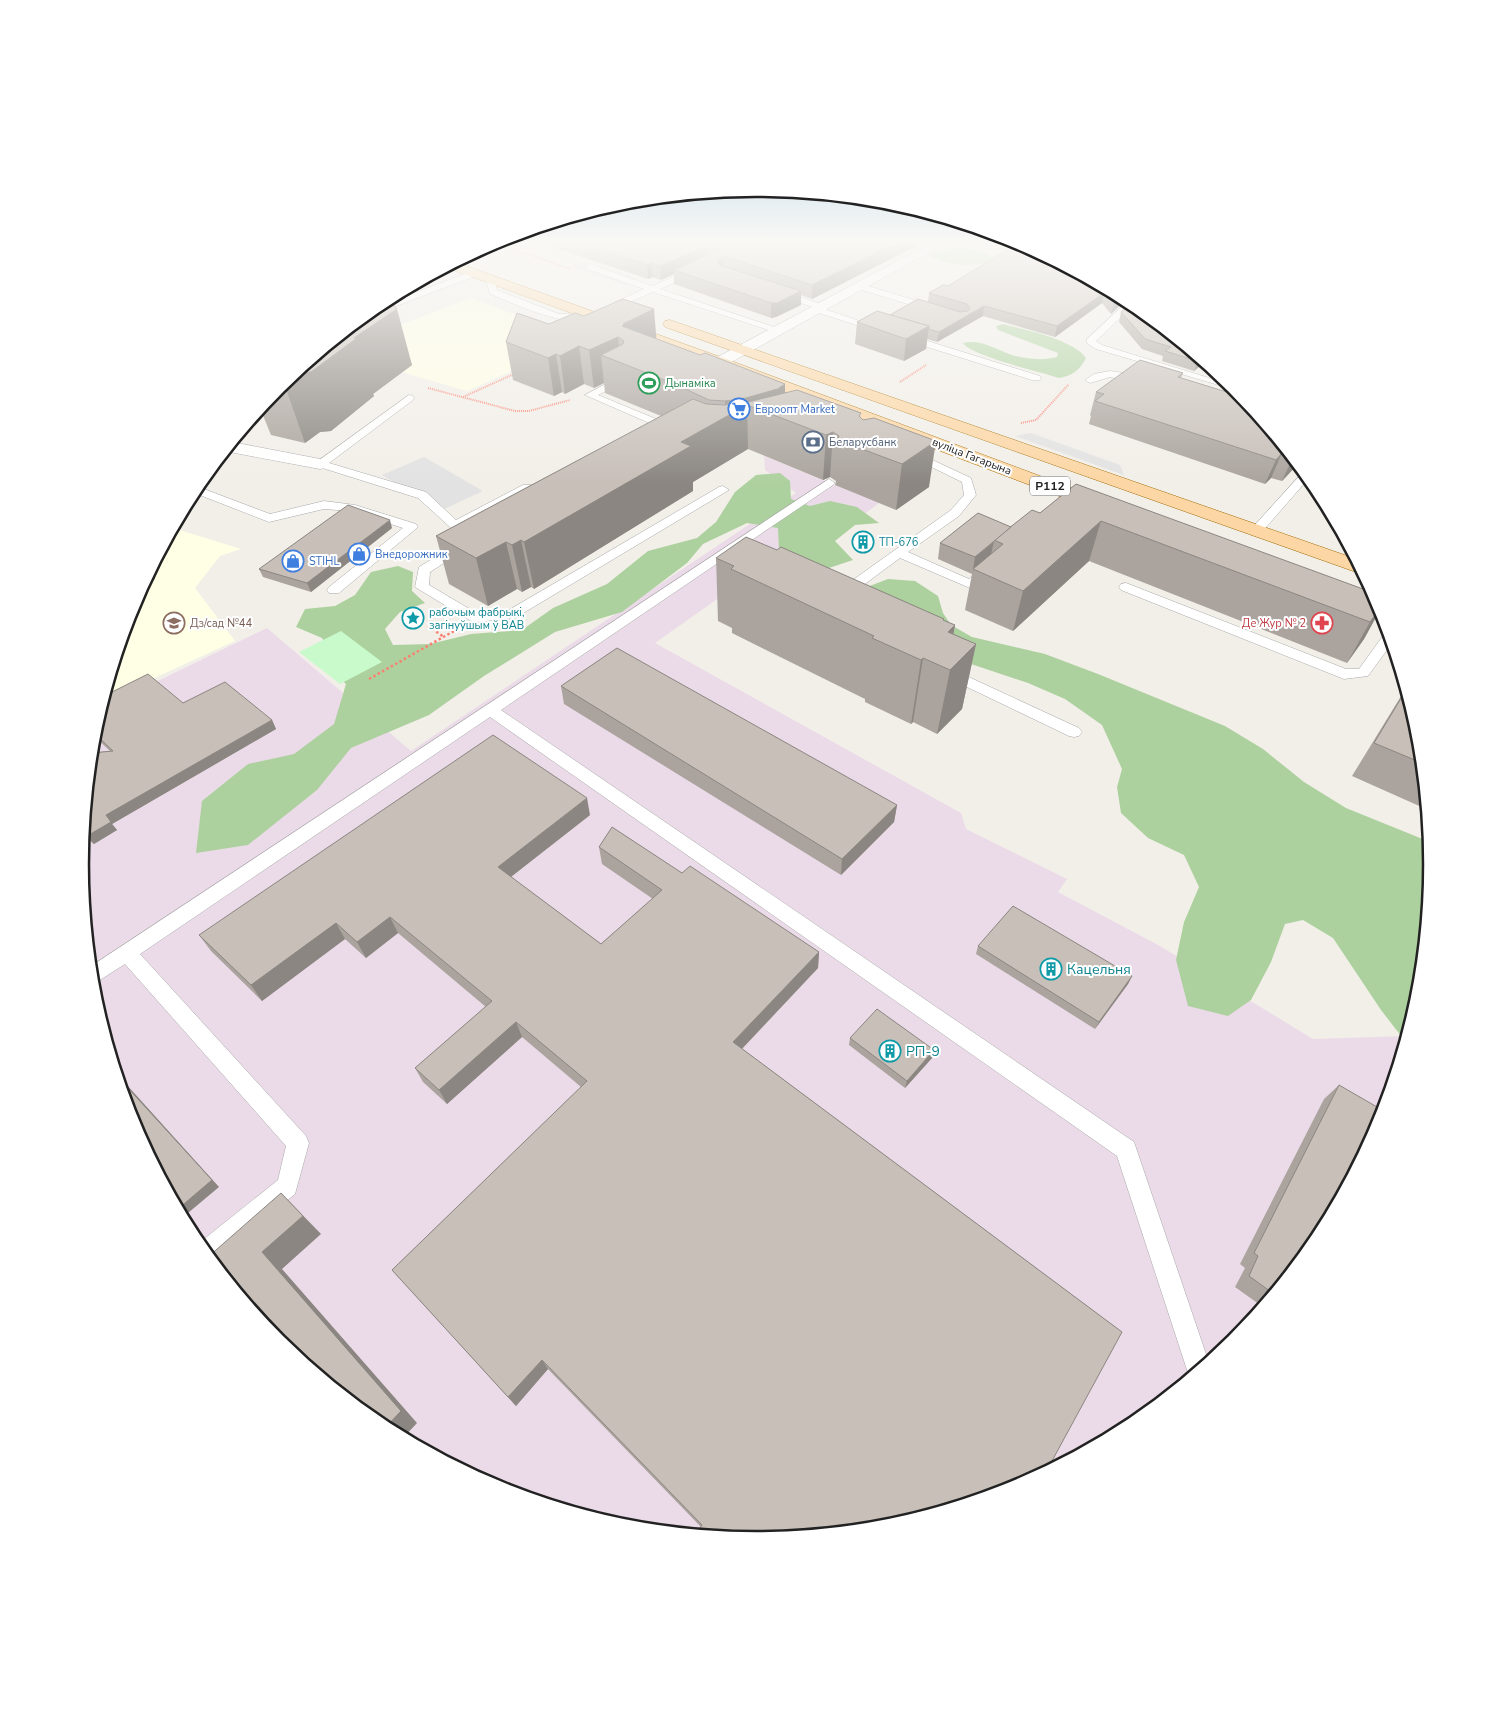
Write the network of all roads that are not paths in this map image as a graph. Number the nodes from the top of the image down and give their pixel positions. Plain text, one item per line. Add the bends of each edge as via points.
1 (612, 323) edge
2 (666, 323) edge
3 (755, 323) edge
4 (797, 323) edge
5 (864, 323) edge
6 (1110, 323) edge
7 (781, 331) junction
8 (744, 350) junction
9 (720, 362) junction
10 (1036, 378) dead end
11 (621, 379) edge
12 (1090, 380) dead end
13 (1155, 384) edge
14 (1219, 384) edge
15 (408, 398) dead end
16 (681, 433) edge
17 (903, 441) junction
18 (235, 447) edge
19 (320, 464) junction
20 (1301, 480) edge
21 (829, 483) dead end
22 (534, 485) edge
23 (723, 490) dead end
24 (202, 492) edge
25 (1113, 510) edge
26 (455, 525) junction
27 (1257, 530) junction
28 (899, 553) junction
29 (1000, 559) edge
30 (1351, 564) edge
31 (1126, 587) dead end
32 (334, 590) dead end
33 (834, 599) edge
34 (1385, 643) edge
35 (933, 665) edge
36 (490, 710) junction
37 (1074, 732) dead end
38 (127, 953) junction
39 (98, 972) edge
40 (211, 1249) edge
41 (1197, 1365) edge

1 - 9 main road, вуліца Гагарына / Р112
2 - 8 main road, вуліца Гагарына / Р112
3 - 7 lane
4 - 7 street
5 - 10 lane
6 - 14 lane via 1090,341 1099,347
7 - 8 street
8 - 9 street
8 - 27 main road, вуліца Гагарына / Р112 via 1157,504
9 - 17 main road, вуліца Гагарына / Р112
11 - 16 lane via 590,395
12 - 13 lane via 1102,373 1118,373
15 - 19 lane
17 - 25 main road, вуліца Гагарына / Р112
17 - 28 lane via 967,480 970,495 959,515
18 - 19 street
19 - 26 lane via 422,495
20 - 27 lane
21 - 36 lane
22 - 26 lane
23 - 26 lane via 510,615 476,618 422,587 424,570 467,543
24 - 32 lane via 269,518 324,505 351,508 412,528
27 - 30 main road, вуліца Гагарына / Р112
28 - 29 lane via 970,584
28 - 33 lane
31 - 34 lane via 1344,674 1363,673
35 - 37 lane
36 - 38 lane
36 - 41 lane via 1126,1149
38 - 39 lane
38 - 40 lane via 298,1143 287,1186

